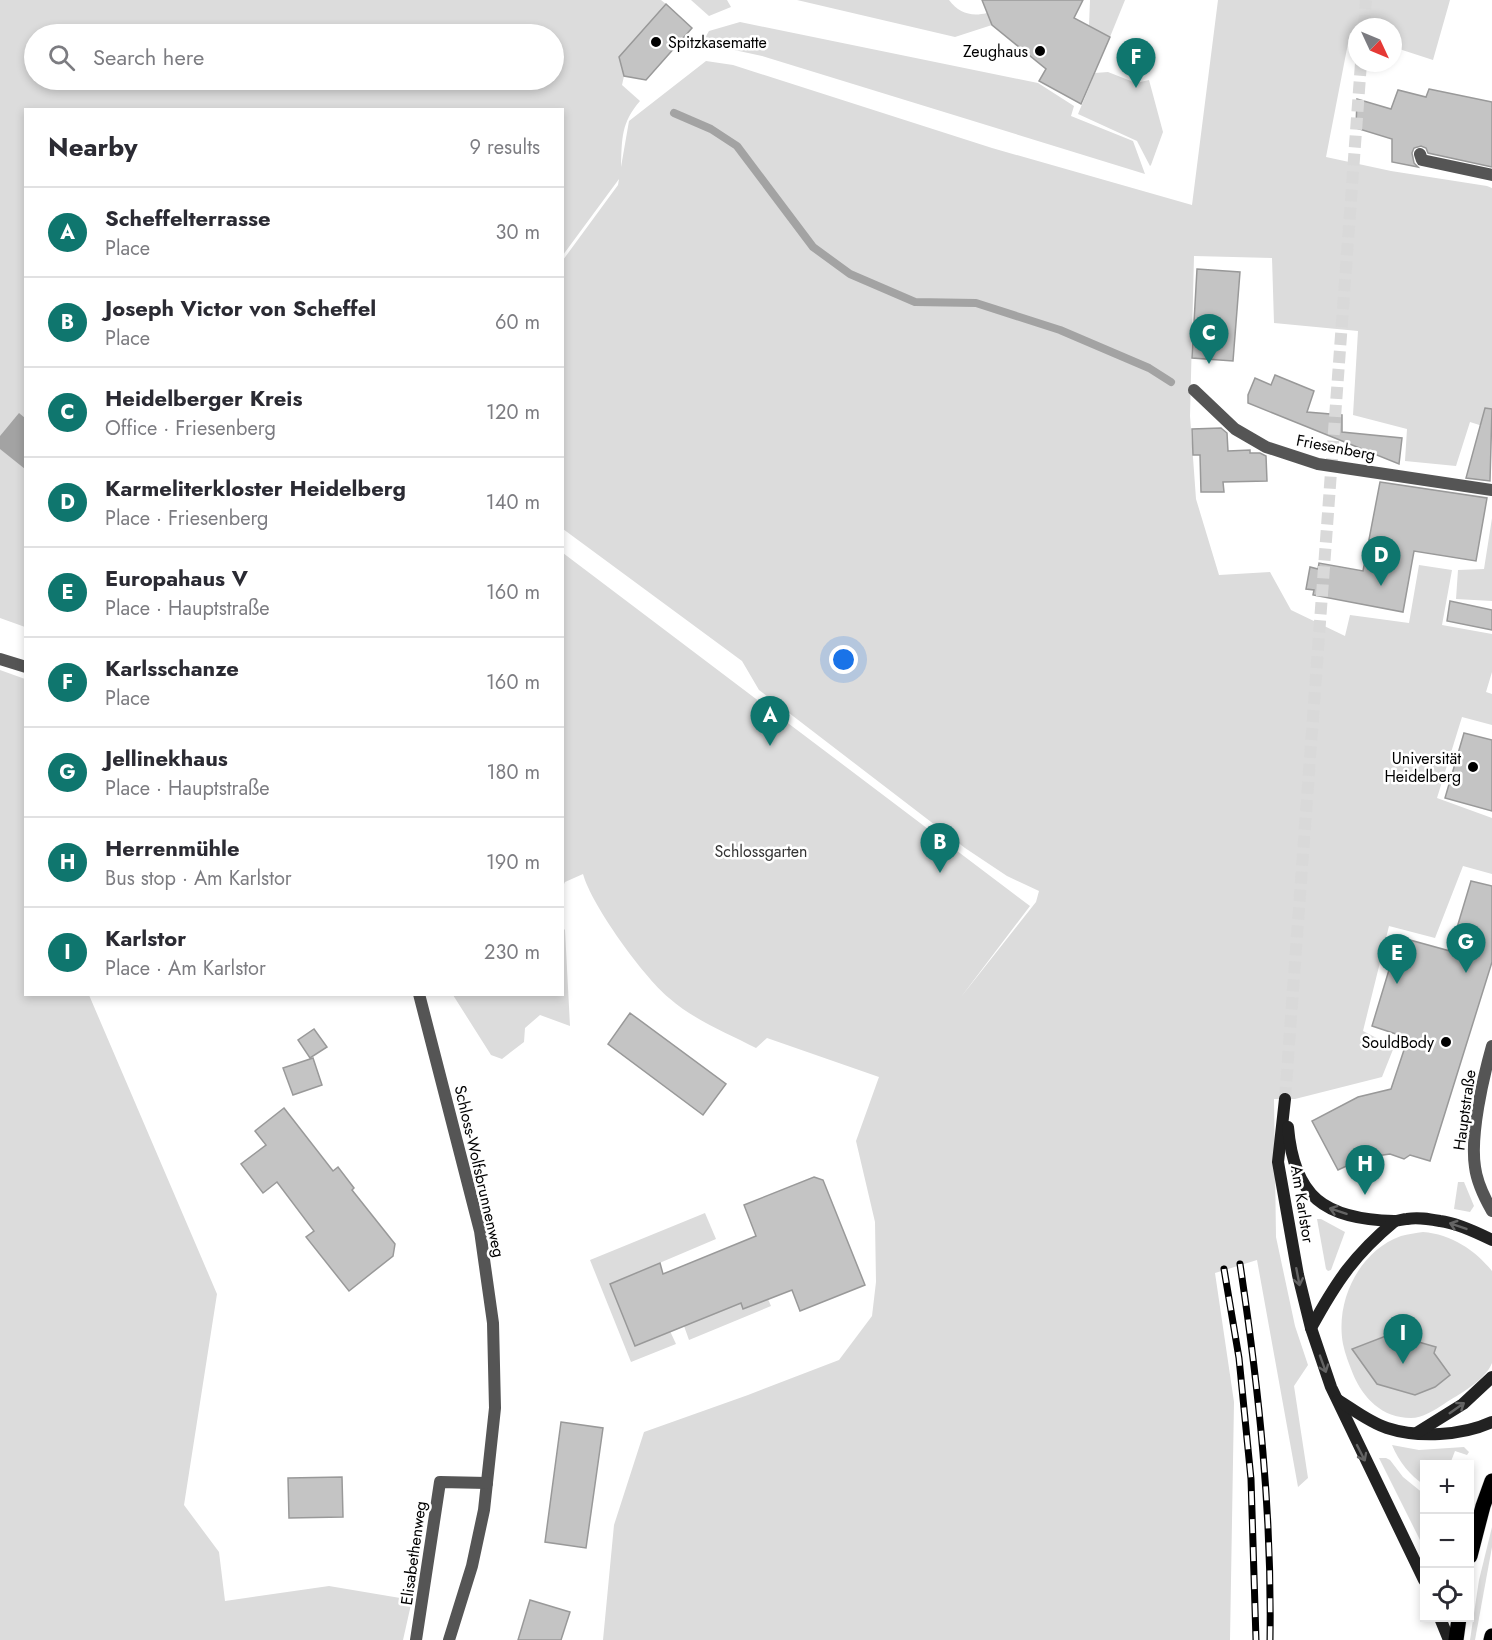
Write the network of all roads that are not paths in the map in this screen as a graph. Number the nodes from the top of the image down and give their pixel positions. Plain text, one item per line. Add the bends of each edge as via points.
1 (1420, 154) dead end
2 (1492, 175) edge
3 (1194, 390) dead end
4 (1492, 490) edge
5 (0, 659) edge
6 (24, 666) edge
7 (420, 996) edge
8 (1492, 1046) edge
9 (1492, 1211) edge
10 (1395, 1221) junction
11 (1492, 1240) edge
12 (1311, 1328) junction
13 (1492, 1377) edge
14 (1337, 1400) junction
15 (1492, 1422) edge
16 (1417, 1433) junction
17 (1492, 1481) edge
18 (487, 1483) junction
19 (1474, 1541) edge
20 (1420, 1570) edge
21 (1442, 1622) edge
22 (1458, 1622) edge
23 (417, 1640) edge
24 (449, 1640) edge
25 (1449, 1640) edge
26 (1456, 1640) edge

1 - 2 street via 1422,160
3 - 4 street, Friesenberg via 1242,434 1266,447 1318,464
5 - 6 street
7 - 18 street, Schloss-Wolfsbrunnenweg via 478,1221 492,1311 495,1408
8 - 9 street, Hauptstraße via 1478,1113 1474,1158 1480,1189
11 -> 10 main road, Am Karlstor via 1443,1221
10 - 12 main road via 1348,1266
10 -> 12 main road, Am Karlstor via 1334,1211 1311,1194 1297,1175 1290,1151 1286,1099 1278,1162
12 -> 14 main road, Am Karlstor
16 -> 13 main road via 1463,1404
14 - 16 main road via 1385,1427
14 -> 20 main road, Am Karlstor
15 - 16 main road via 1464,1431
17 - 19 main road
18 - 23 street, Elisabethenweg via 440,1482
18 - 24 street, Schloss-Wolfsbrunnenweg via 471,1566
21 - 25 main road
22 - 26 main road

